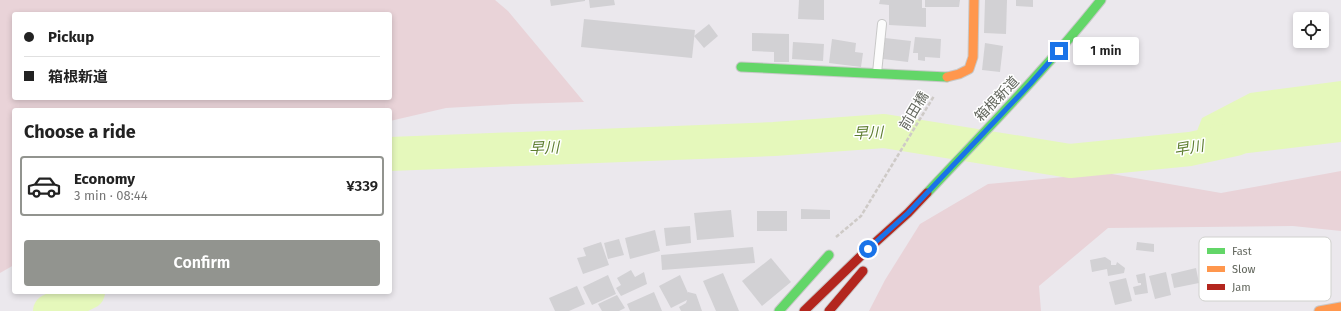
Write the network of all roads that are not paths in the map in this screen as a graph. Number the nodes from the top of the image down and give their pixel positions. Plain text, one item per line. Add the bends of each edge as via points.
1 (974, 0) edge
2 (1101, 0) edge
3 (882, 24) dead end
4 (741, 67) dead end
5 (877, 74) junction
6 (908, 213) junction
7 (829, 255) road end
8 (860, 275) junction
9 (849, 304) dead end
10 (1341, 307) edge
11 (779, 311) edge
12 (804, 311) edge
13 (828, 311) edge
14 (1319, 311) edge

1 - 5 main road via 973,57 969,69 946,77
2 - 6 main road, 箱根新道 via 1030,84
3 - 5 lane
4 - 5 main road
6 - 8 main road
6 - 12 main road
7 - 11 main road
8 - 9 main road
8 - 13 main road
10 - 14 main road

